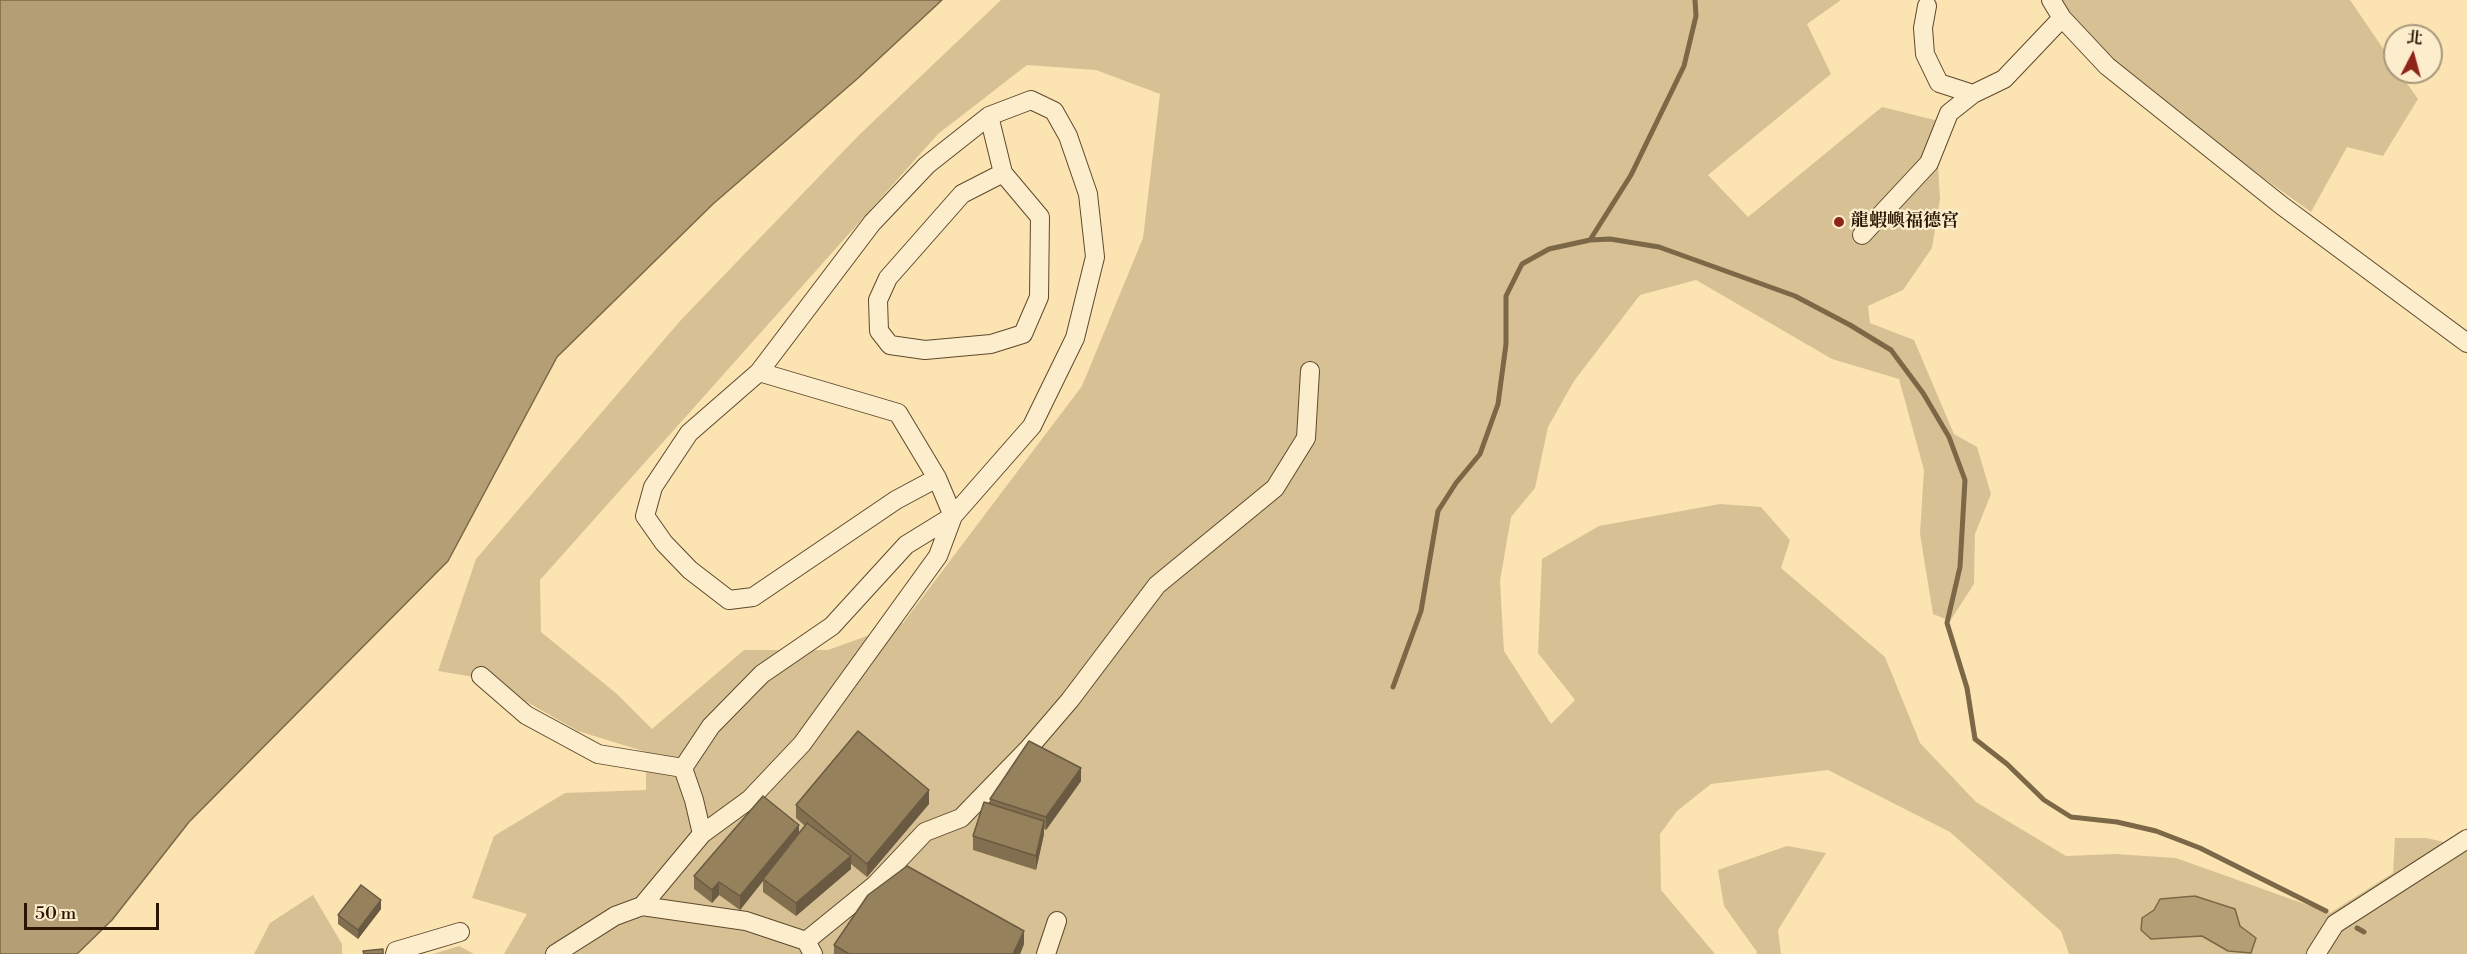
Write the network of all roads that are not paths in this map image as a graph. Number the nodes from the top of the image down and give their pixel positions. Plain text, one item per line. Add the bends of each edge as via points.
1 (2051, 0) edge
2 (1927, 6) dead end
3 (2062, 18) junction
4 (1973, 94) junction
5 (989, 116) junction
6 (1003, 173) junction
7 (1862, 235) dead end
8 (2467, 343) edge
9 (1310, 371) dead end
10 (759, 372) junction
11 (937, 478) junction
12 (953, 516) junction
13 (482, 676) dead end
14 (683, 768) junction
15 (702, 834) junction
16 (2467, 839) edge
17 (642, 906) junction
18 (1057, 921) dead end
19 (460, 932) dead end
20 (809, 948) edge
21 (395, 954) edge
22 (555, 954) edge
23 (1046, 954) edge
24 (2316, 954) edge

1 - 3 street
2 - 4 street via 1923,28 1925,54 1939,83
3 - 4 street via 2004,79
3 - 8 street via 2108,66 2280,205
4 - 7 street via 1949,113 1929,163
5 - 6 street
5 - 10 street via 927,165 872,223
5 - 12 street via 1031,100 1054,111 1068,136 1088,194 1095,257 1075,338 1032,426
6 - 6 street via 962,194 888,278 878,300 879,331 890,345 925,350 991,344 1023,334 1039,297 1040,217
9 - 20 street via 1306,438 1275,488 1157,585 1070,700 961,818 925,832
10 - 11 street via 898,413
10 - 11 street via 688,433 653,487 645,516 690,570 729,600 753,597 897,500
11 - 12 street
12 - 14 street via 906,545 832,626 762,674 711,726
12 - 15 street via 938,556 802,744 750,799
13 - 14 street via 526,715 598,754
14 - 15 street
15 - 17 street
16 - 24 street via 2335,924
17 - 20 street via 746,921
17 - 22 street via 615,916
18 - 23 street
19 - 21 street

